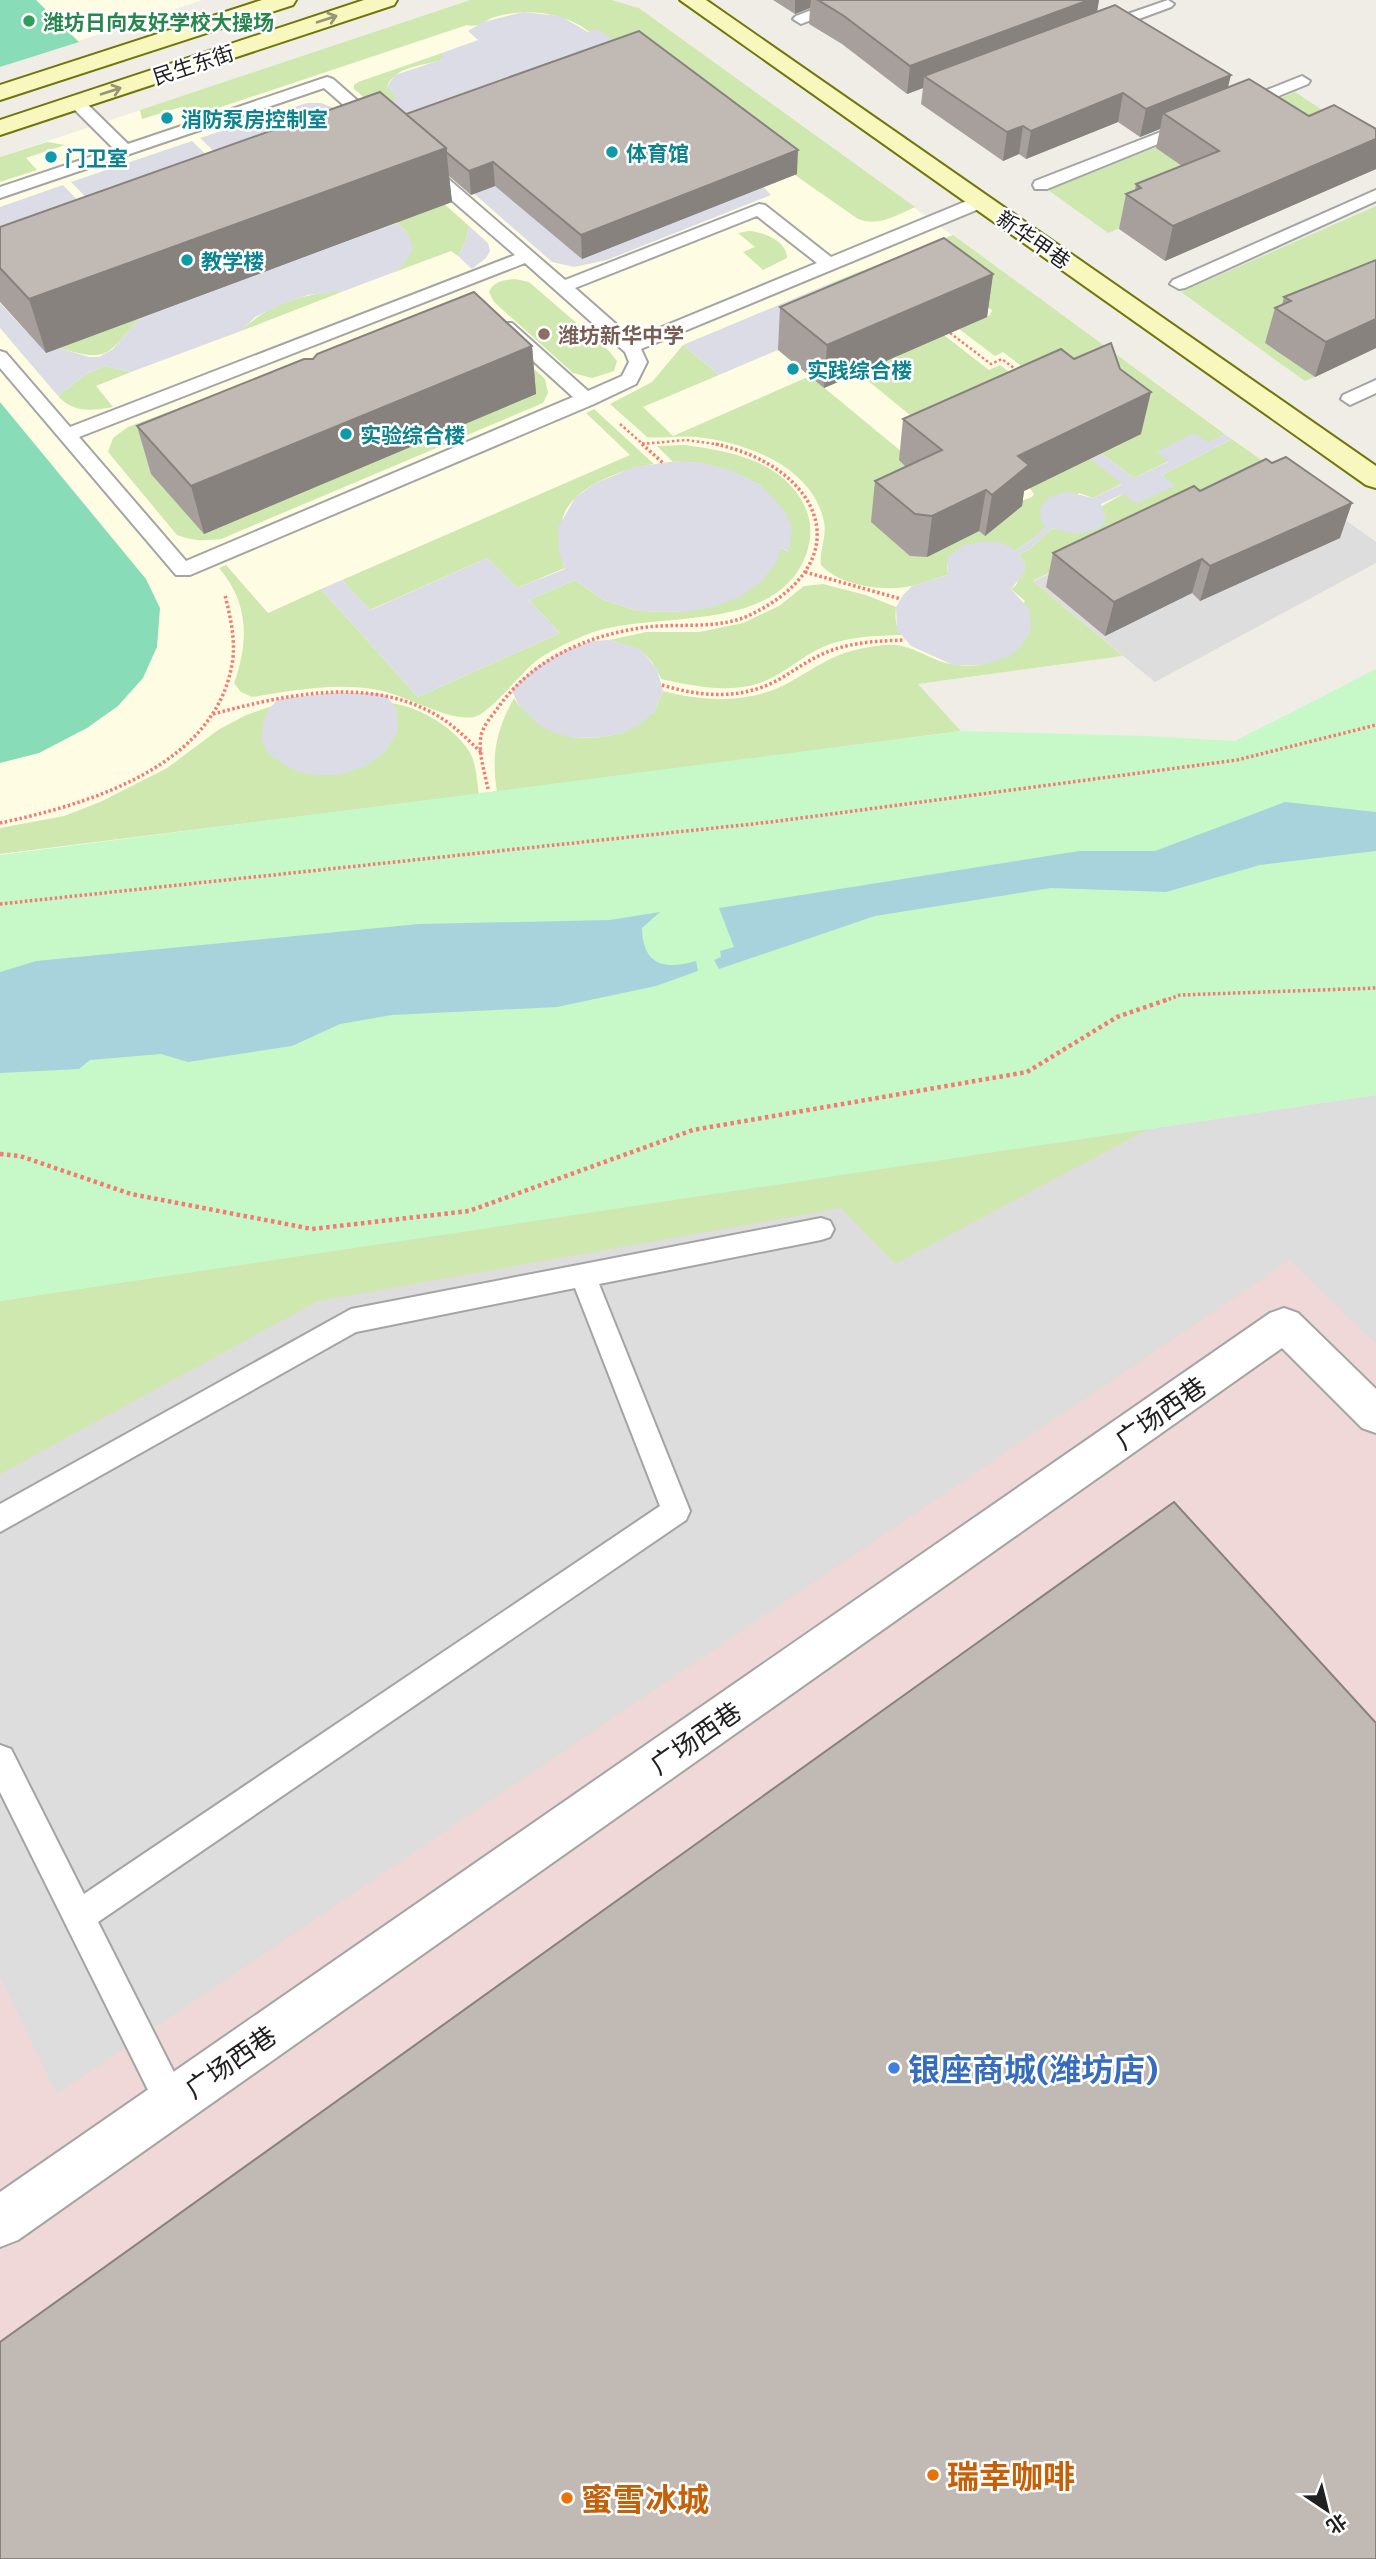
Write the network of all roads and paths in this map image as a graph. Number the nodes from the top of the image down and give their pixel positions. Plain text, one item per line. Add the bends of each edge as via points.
1 (285, 0) edge
2 (386, 0) edge
3 (691, 0) edge
4 (852, 0) edge
5 (1166, 4) dead end
6 (801, 19) dead end
7 (1091, 32) edge
8 (1302, 81) dead end
9 (0, 93) edge
10 (77, 103) junction
11 (1228, 111) edge
12 (1203, 121) edge
13 (0, 128) edge
14 (390, 137) edge
15 (124, 150) junction
16 (411, 156) edge
17 (1041, 185) dead end
18 (0, 193) edge
19 (1376, 195) edge
20 (980, 202) junction
21 (527, 256) junction
22 (829, 264) junction
23 (458, 283) junction
24 (1180, 284) dead end
25 (563, 287) junction
26 (950, 333) edge
27 (630, 347) junction
28 (271, 356) junction
29 (0, 357) edge
30 (288, 374) edge
31 (1024, 376) edge
32 (1376, 386) edge
33 (589, 399) junction
34 (1350, 399) dead end
35 (67, 435) junction
36 (642, 444) junction
37 (663, 463) dead end
38 (1376, 478) edge
39 (208, 559) junction
40 (805, 572) junction
41 (901, 599) dead end
42 (905, 640) dead end
43 (662, 685) dead end
44 (213, 714) junction
45 (1376, 725) edge
46 (484, 754) junction
47 (488, 789) dead end
48 (0, 823) edge
49 (0, 904) edge
50 (1376, 988) edge
51 (0, 1154) edge
52 (821, 1228) dead end
53 (583, 1276) junction
54 (1376, 1415) edge
55 (0, 1519) edge
56 (0, 1760) edge
57 (79, 1916) junction
58 (172, 2102) junction
59 (0, 2222) edge

1 - 9 street, 民生东街
10 -> 2 street, 民生东街
3 - 20 street, 新华甲巷
4 - 6 lane
5 - 7 lane
8 - 11 lane
10 - 13 street, 民生东街
10 - 15 lane
12 - 17 lane
14 - 15 lane via 327,82
15 - 18 lane
16 - 21 lane
19 - 24 lane
20 - 22 lane
20 - 38 street, 新华甲巷
21 - 23 lane
21 - 25 lane
22 - 25 lane via 759,209
22 - 27 lane
23 - 28 lane
23 - 33 lane
25 - 27 lane
26 - 31 path via 991,364 1002,359
27 - 33 lane via 638,362 634,375 625,384
28 - 30 lane
28 - 35 lane
29 - 35 lane
32 - 34 lane
33 - 36 path
33 - 39 lane
35 - 39 lane via 183,570
36 - 37 path
36 - 40 path via 700,441 728,447 788,476 801,488 816,515 819,535
39 - 44 path via 233,617 236,640
40 - 41 path
40 - 46 path via 769,603 738,620 636,629 564,651 536,667 508,692 481,736
42 - 43 path via 876,641 825,653 766,686 734,695
44 - 46 path via 317,694 377,693 431,712
44 - 48 path via 158,767 114,791 52,813
45 - 49 path via 1237,760 771,822
46 - 47 path
50 - 51 path via 1180,995 1117,1017 1027,1072 692,1130 470,1211 313,1229 131,1194 20,1156
52 - 53 lane
53 - 55 lane via 351,1321
53 - 57 lane via 676,1511
54 - 58 street, 广场西巷 via 1284,1325
56 - 57 lane
57 - 58 lane
58 - 59 street, 广场西巷

